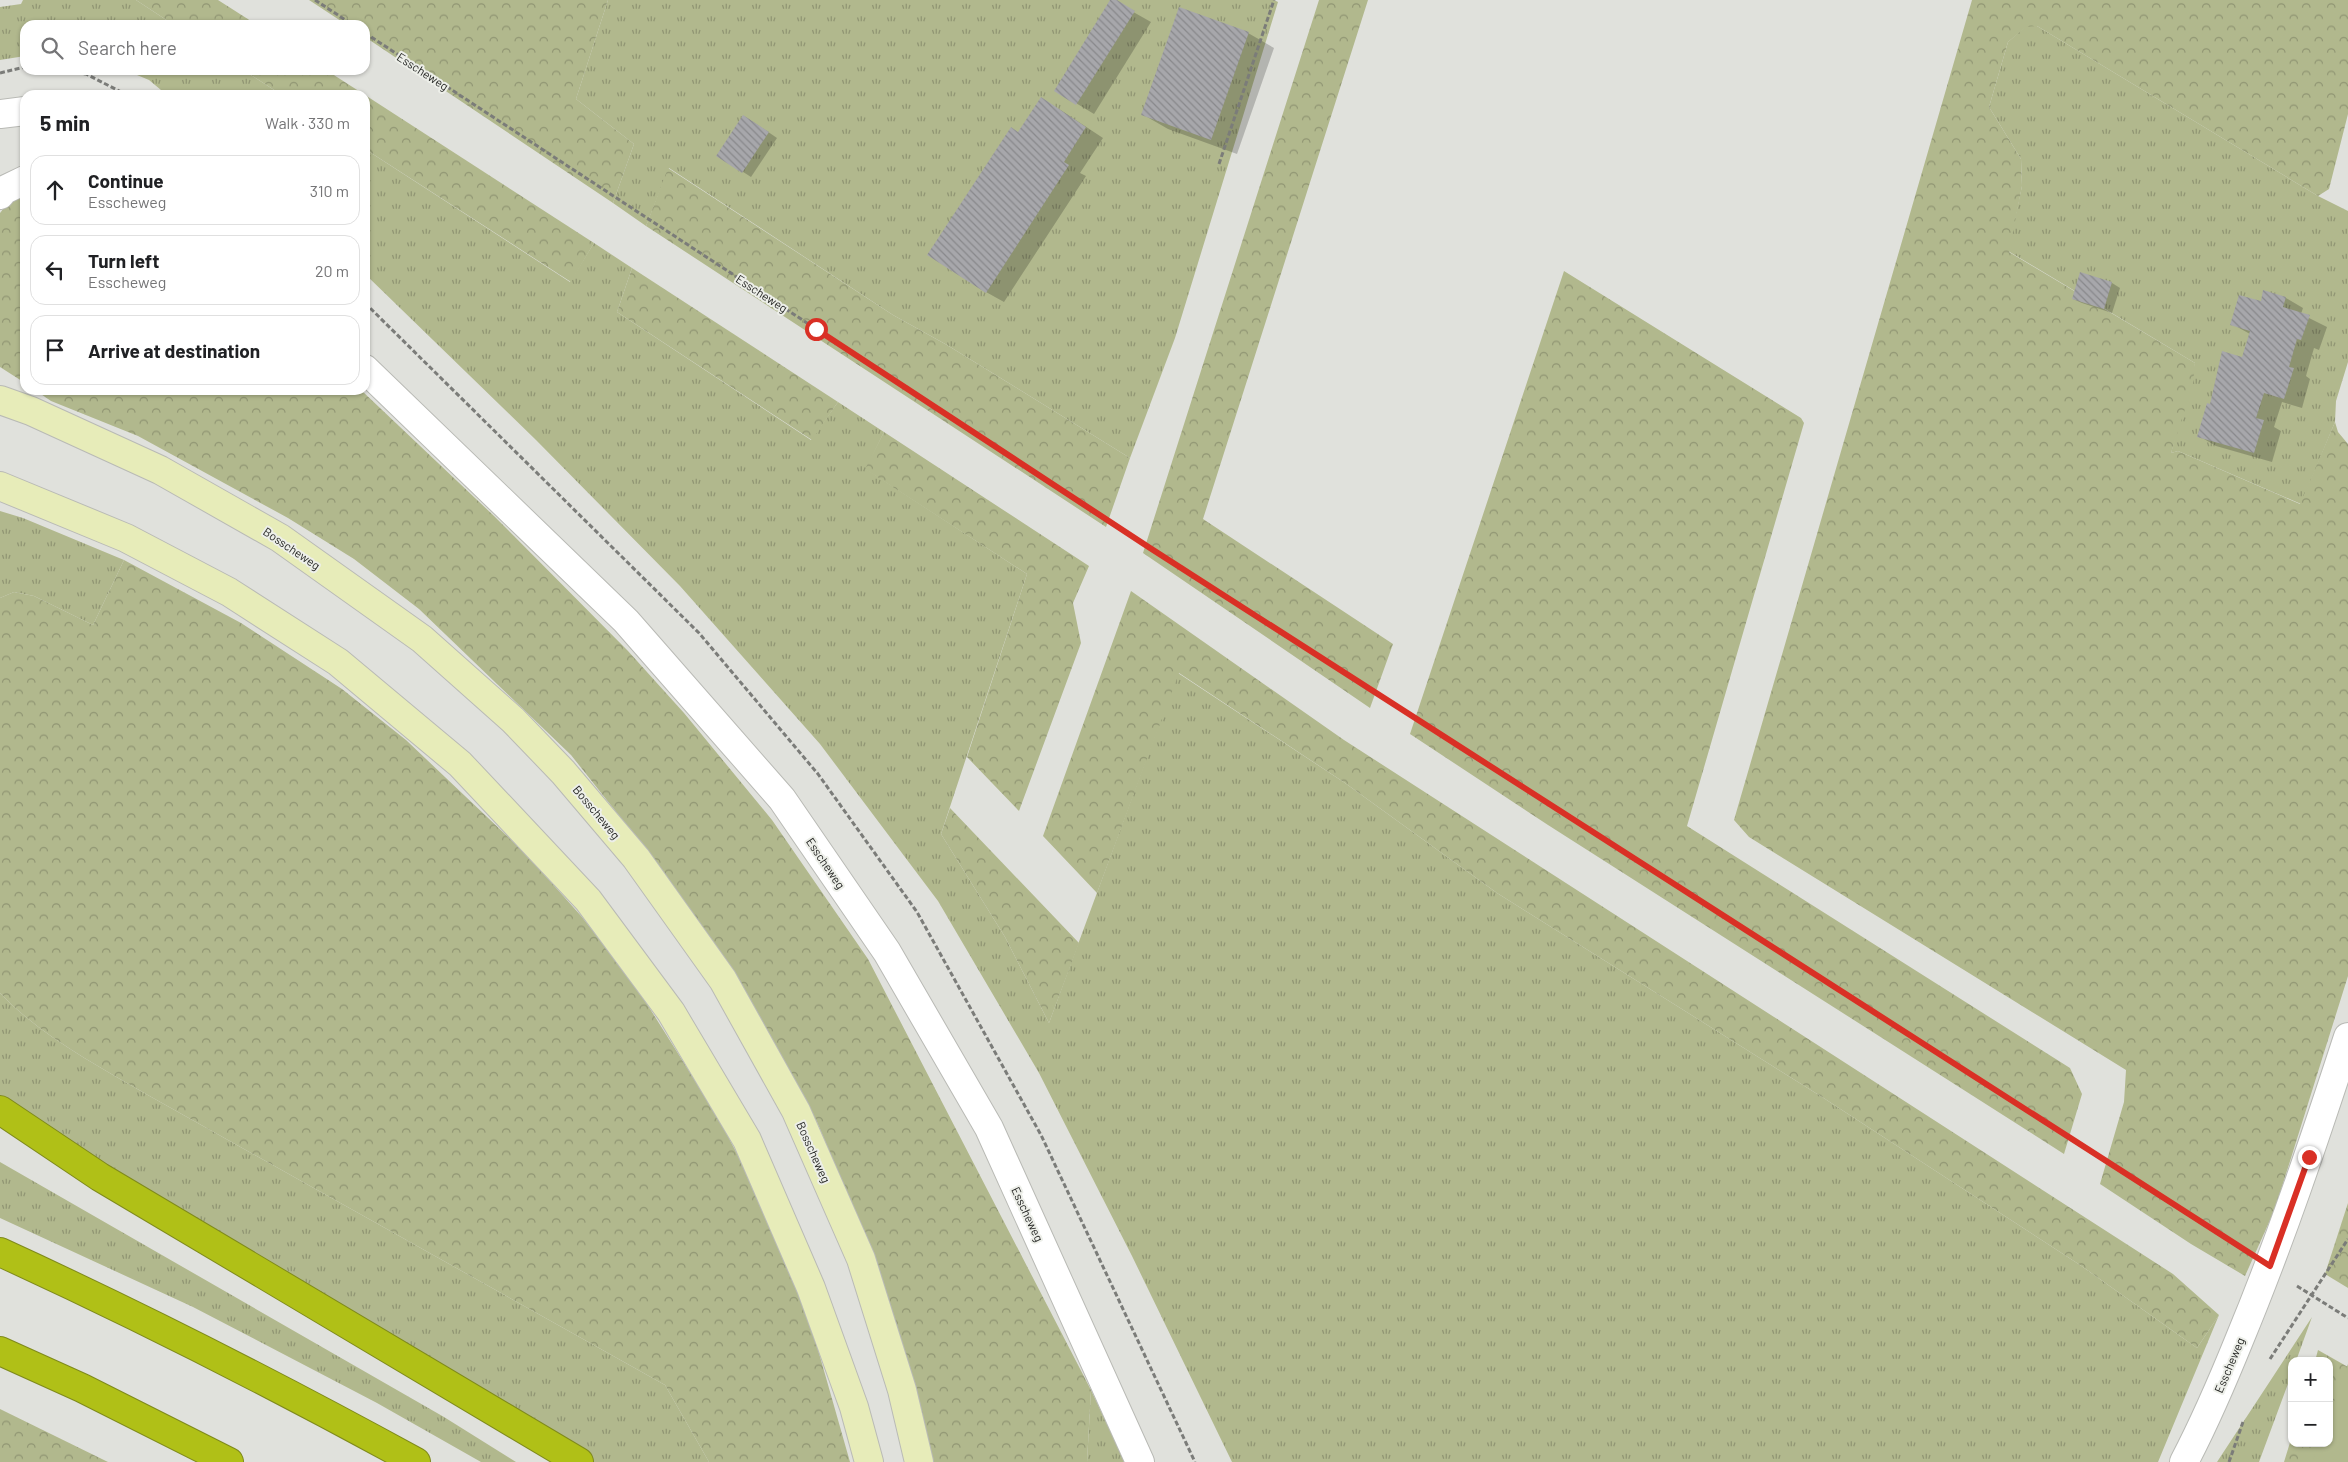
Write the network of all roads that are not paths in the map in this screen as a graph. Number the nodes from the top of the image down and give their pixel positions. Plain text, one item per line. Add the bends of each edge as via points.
1 (20, 112) edge
2 (0, 114) edge
3 (20, 182) edge
4 (0, 195) edge
5 (370, 374) edge
6 (0, 400) edge
7 (0, 486) edge
8 (2348, 1037) edge
9 (0, 1110) edge
10 (0, 1252) edge
11 (0, 1351) edge
12 (229, 1462) edge
13 (416, 1462) edge
14 (579, 1462) edge
15 (869, 1462) edge
16 (918, 1462) edge
17 (1140, 1462) edge
18 (2184, 1462) edge

1 - 2 street
3 - 4 street
5 - 17 street, Esscheweg via 626,621 782,799 888,952 989,1128
6 - 16 main road, Bosscheweg via 160,470 280,538 422,639 513,720 563,772 636,858 723,980 796,1111 861,1259 902,1390
7 - 15 main road via 126,538 229,592 338,662 460,764 588,900 671,1012 747,1140 811,1288 854,1407
8 - 18 street, Esscheweg via 2270,1266 2205,1422
9 - 14 highway via 100,1176
10 - 13 highway via 122,1308 287,1391
11 - 12 highway

